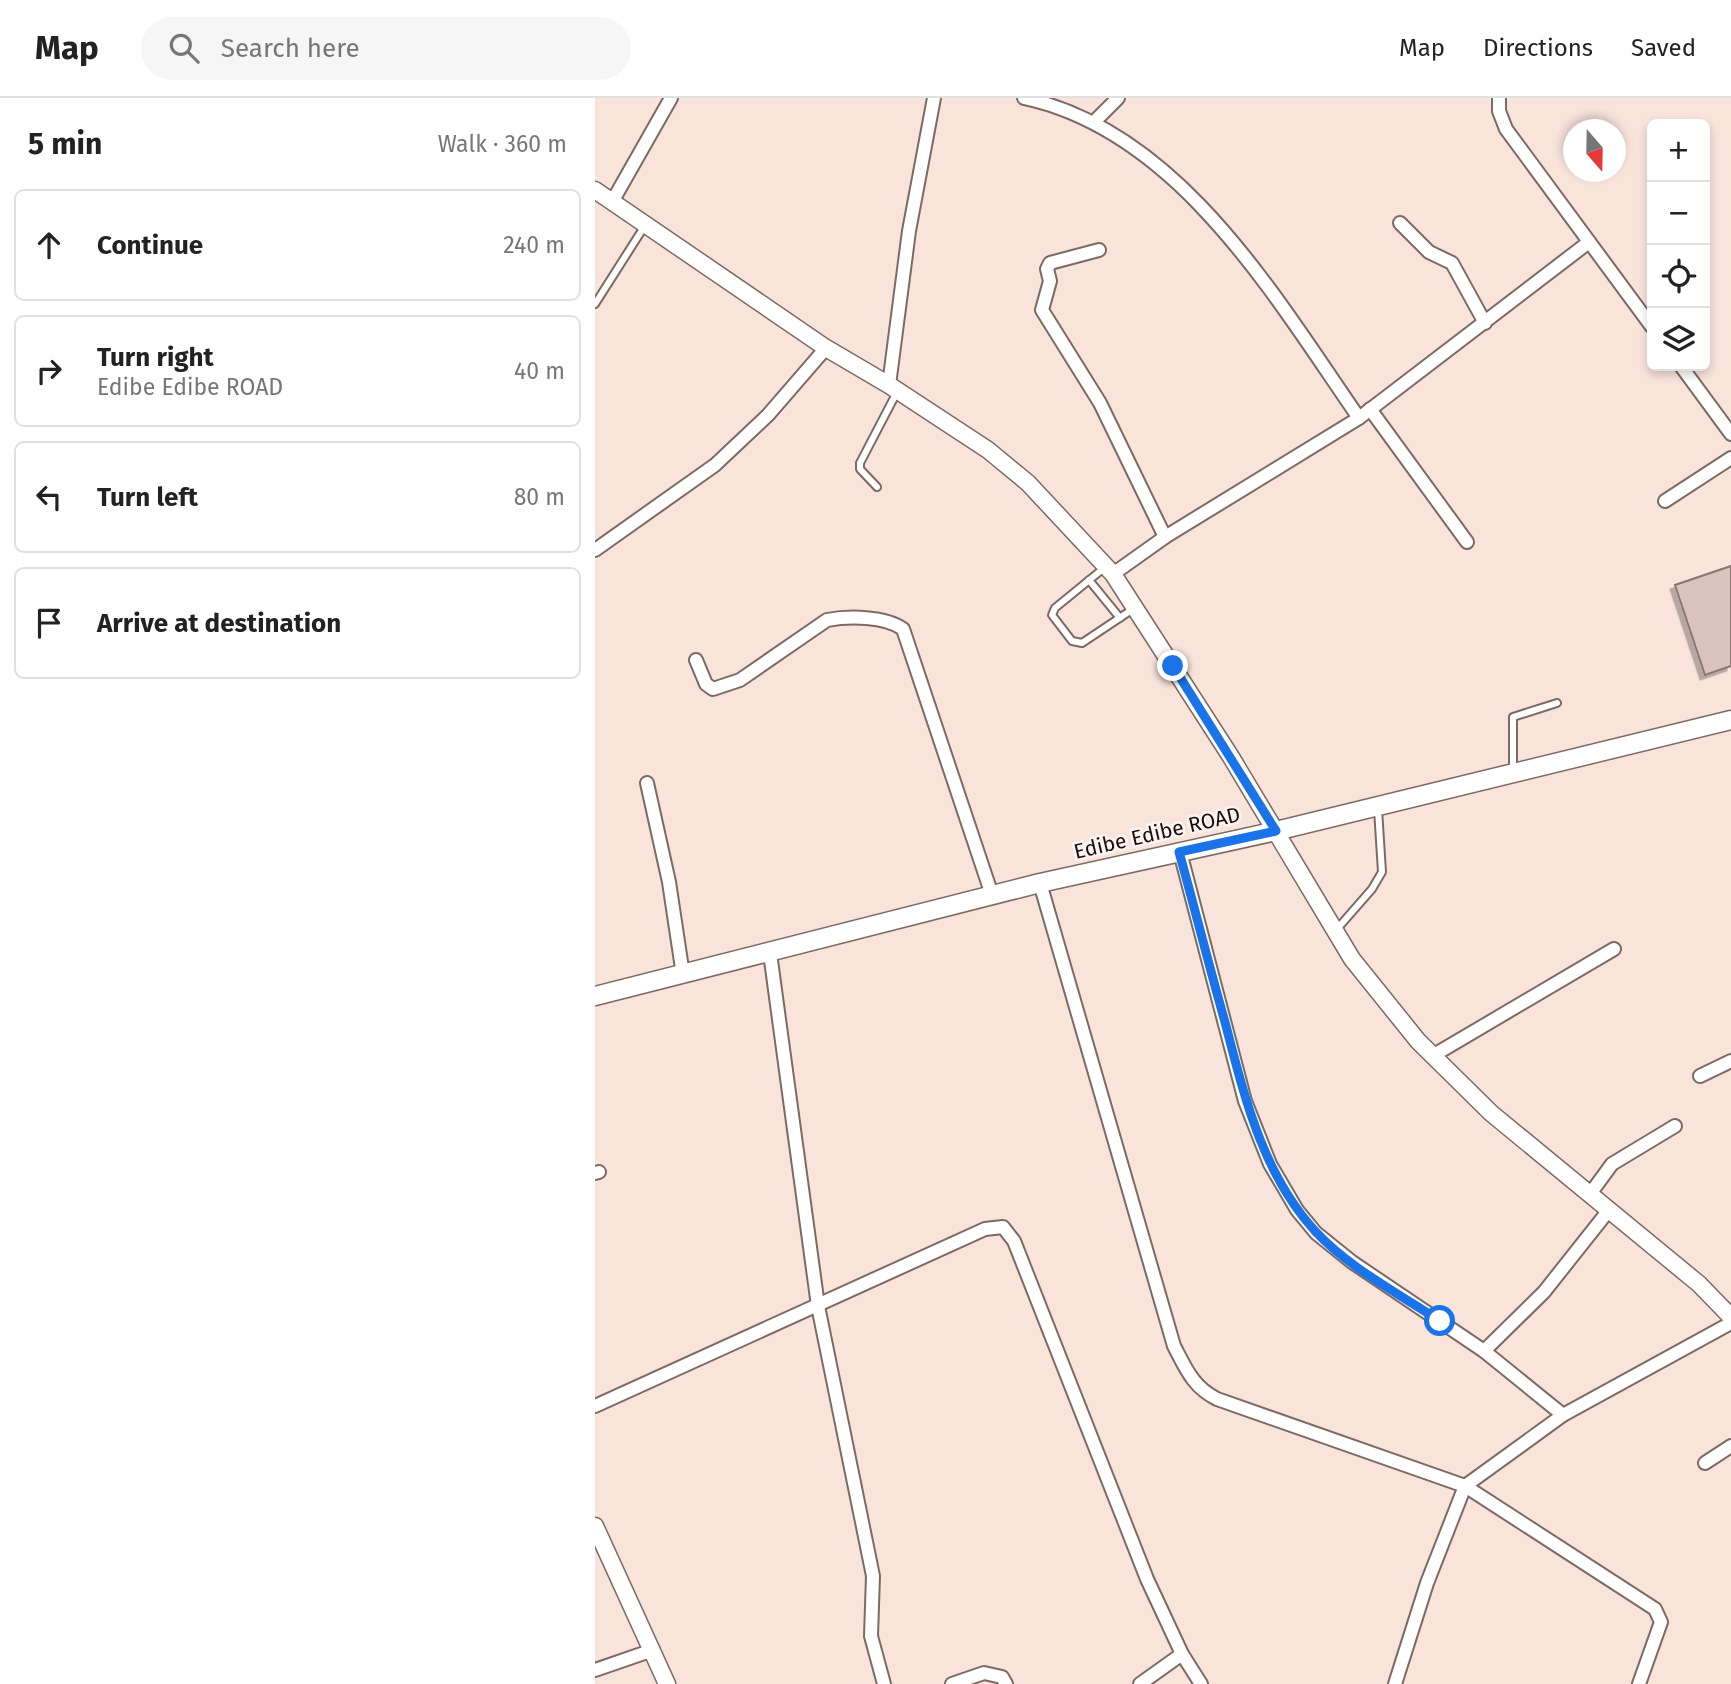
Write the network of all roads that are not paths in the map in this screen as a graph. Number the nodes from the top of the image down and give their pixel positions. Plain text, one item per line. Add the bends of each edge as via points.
1 (671, 98) edge
2 (934, 98) edge
3 (1024, 98) edge
4 (1118, 98) edge
5 (1499, 98) edge
6 (1094, 122) junction
7 (595, 190) edge
8 (612, 202) junction
9 (1399, 222) dead end
10 (645, 225) junction
11 (1589, 242) junction
12 (1099, 250) dead end
13 (595, 304) edge
14 (1647, 320) edge
15 (1485, 323) junction
16 (826, 348) junction
17 (1685, 371) edge
18 (893, 388) junction
19 (1370, 409) junction
20 (1359, 418) junction
21 (1731, 434) edge
22 (1731, 458) edge
23 (877, 487) dead end
24 (1665, 501) dead end
25 (1165, 537) junction
26 (1467, 542) dead end
27 (595, 550) edge
28 (1109, 570) junction
29 (1089, 580) junction
30 (1135, 608) junction
31 (1120, 618) junction
32 (696, 660) dead end
33 (1557, 703) dead end
34 (1731, 720) edge
35 (1513, 773) junction
36 (647, 783) dead end
37 (1377, 806) junction
38 (1276, 831) junction
39 (1179, 852) junction
40 (1040, 883) junction
41 (992, 895) junction
42 (1335, 931) junction
43 (1614, 949) dead end
44 (770, 953) junction
45 (683, 975) junction
46 (595, 996) edge
47 (1434, 1055) junction
48 (1731, 1061) edge
49 (1700, 1076) dead end
50 (1675, 1126) dead end
51 (1590, 1195) junction
52 (1609, 1210) junction
53 (818, 1306) junction
54 (1731, 1317) edge
55 (1731, 1323) edge
56 (1484, 1351) junction
57 (595, 1406) edge
58 (1563, 1415) junction
59 (1731, 1446) edge
60 (1705, 1463) dead end
61 (1465, 1486) junction
62 (595, 1526) edge
63 (653, 1650) junction
64 (1182, 1654) junction
65 (595, 1670) edge
66 (667, 1684) edge
67 (884, 1684) edge
68 (952, 1684) edge
69 (1006, 1684) edge
70 (1140, 1684) edge
71 (1201, 1684) edge
72 (1395, 1684) edge
73 (1639, 1684) edge

1 - 8 street
2 - 18 street via 909,231
3 - 6 street via 1058,105
4 - 6 street
5 - 11 street via 1506,129
6 - 20 street via 1166,174 1243,251
7 - 8 street
8 - 10 street
9 - 15 street via 1429,252 1453,263
10 - 13 lane
10 - 16 street
11 - 14 street
11 - 15 street
12 - 25 street via 1050,263 1042,310 1100,404
15 - 19 street
16 - 18 street
16 - 27 street via 768,415 715,465
17 - 21 street
18 - 23 lane via 860,463
18 - 28 street via 988,450 1028,483
19 - 20 street
19 - 26 street
20 - 25 street
22 - 24 street
25 - 28 street
28 - 29 lane
28 - 30 street
29 - 31 lane
29 - 31 lane via 1052,615 1072,641 1082,643
30 - 31 lane
30 - 38 street
32 - 41 street via 706,684 713,689 740,680 827,621 844,617 895,623 903,629
33 - 35 lane via 1513,718
34 - 35 main road, Edibe Edibe ROAD
35 - 37 main road, Edibe Edibe ROAD
36 - 45 street
37 - 38 main road, Edibe Edibe ROAD
37 - 42 lane via 1382,873
38 - 39 main road, Edibe Edibe ROAD
38 - 42 street
39 - 40 main road, Edibe Edibe ROAD
39 - 56 street via 1245,1101 1270,1164 1297,1210 1316,1233 1352,1262
40 - 41 main road, Edibe Edibe ROAD
40 - 61 street via 1174,1346 1192,1380 1217,1399
41 - 44 main road, Edibe Edibe ROAD
42 - 47 street via 1352,959
43 - 47 street
44 - 45 main road, Edibe Edibe ROAD
44 - 53 street
45 - 46 main road, Edibe Edibe ROAD
47 - 51 street via 1491,1114
48 - 49 street
50 - 51 street via 1612,1164
51 - 52 street
52 - 54 street via 1699,1284
52 - 56 street via 1544,1292
53 - 57 street
53 - 64 street via 985,1229 1003,1227 1014,1241 1147,1579
53 - 67 street via 873,1576 871,1636
55 - 58 street
56 - 58 street
58 - 61 street
59 - 60 street
61 - 72 street
61 - 73 street via 1655,1609 1661,1622
62 - 63 street
63 - 65 street
63 - 66 street
64 - 70 street
64 - 71 street
68 - 69 street via 984,1673 1002,1676

